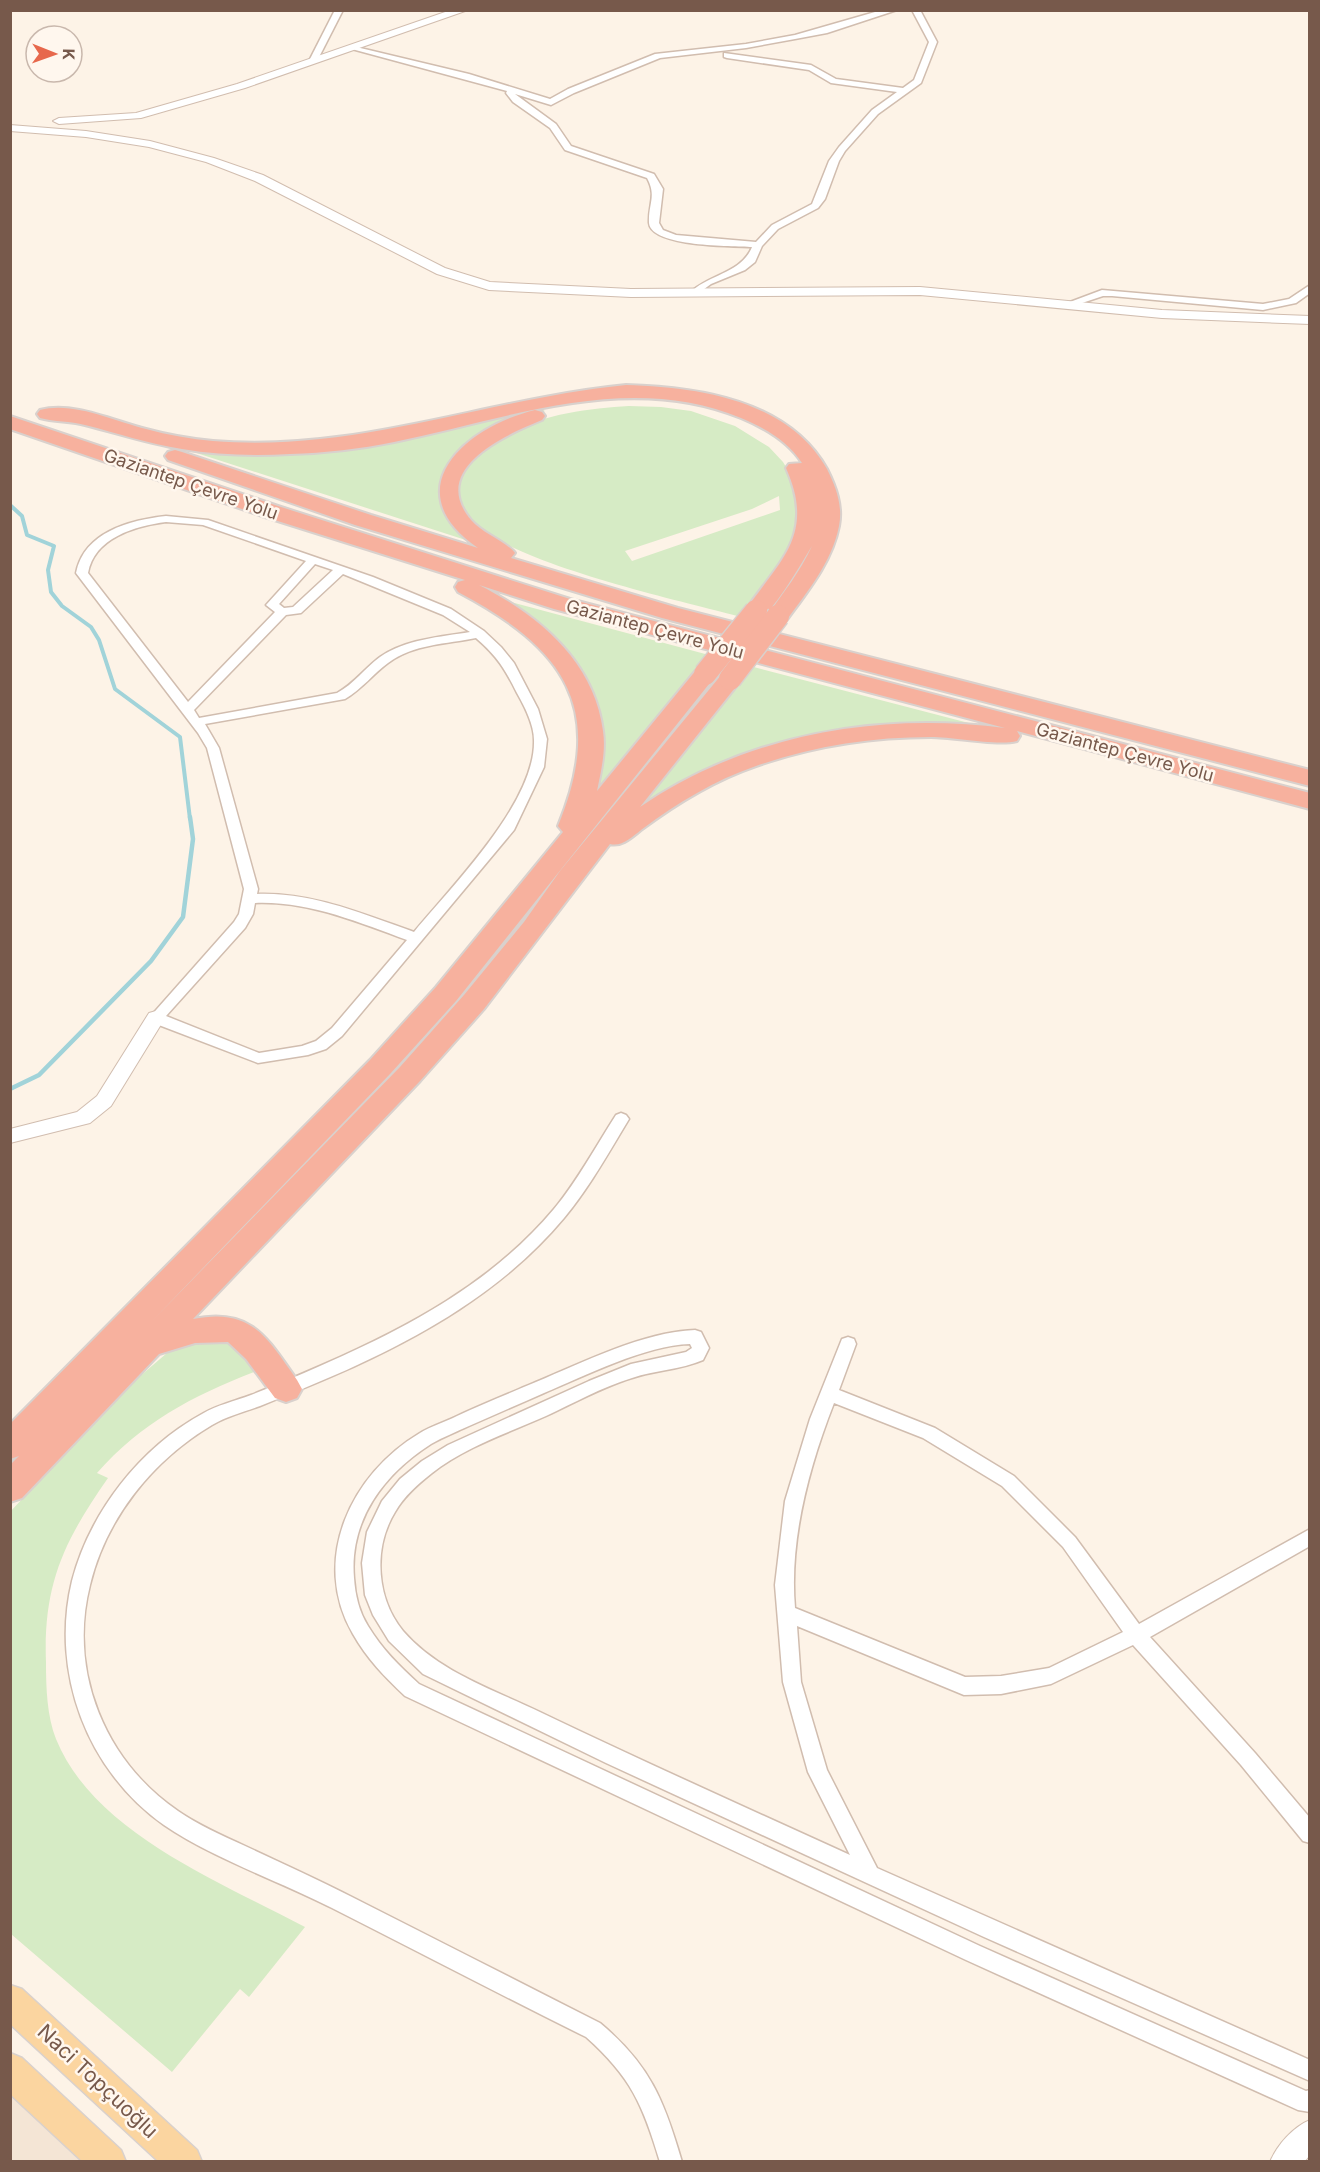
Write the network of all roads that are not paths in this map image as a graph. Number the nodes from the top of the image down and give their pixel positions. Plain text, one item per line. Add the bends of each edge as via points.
1 (339, 10) edge
2 (463, 10) edge
3 (893, 10) edge
4 (916, 10) edge
5 (352, 48) junction
6 (704, 50) junction
7 (313, 61) junction
8 (509, 90) junction
9 (905, 91) junction
10 (10, 121) edge
11 (10, 128) edge
12 (758, 245) junction
13 (1310, 288) edge
14 (696, 292) junction
15 (1067, 304) junction
16 (1310, 320) edge
17 (10, 402) edge
18 (47, 414) junction
19 (10, 422) edge
20 (351, 538) junction
21 (313, 560) junction
22 (340, 570) junction
23 (282, 612) junction
24 (670, 613) junction
25 (767, 613) junction
26 (480, 634) junction
27 (187, 710) junction
28 (196, 722) junction
29 (1192, 770) junction
30 (1310, 778) edge
31 (1310, 801) edge
32 (250, 899) junction
33 (520, 924) junction
34 (417, 938) junction
35 (156, 1018) junction
36 (621, 1119) dead end
37 (10, 1136) edge
38 (848, 1344) dead end
39 (147, 1345) junction
40 (286, 1389) junction
41 (828, 1394) junction
42 (10, 1446) edge
43 (10, 1488) edge
44 (1310, 1537) edge
45 (786, 1613) junction
46 (1136, 1635) junction
47 (1310, 1834) edge
48 (870, 1875) junction
49 (10, 2001) edge
50 (10, 2070) edge
51 (1310, 2071) edge
52 (1310, 2101) edge
53 (1310, 2134) edge
54 (109, 2162) edge
55 (185, 2162) edge
56 (670, 2162) edge
57 (1284, 2162) edge

1 - 7 street
2 - 5 street
3 - 6 street via 814,33
4 - 9 street via 933,42 918,81
5 - 7 street
5 - 8 street
6 - 8 street via 658,56 552,102
6 - 9 street via 811,68 834,81
7 - 10 street via 136,116
8 - 12 street via 516,100 553,126 568,148 651,176 658,189 655,229 662,234
9 - 12 street via 875,112 843,149 815,206 775,227
11 - 14 street via 150,144 210,160 259,178 441,271 489,286 576,292
12 - 14 street via 752,260 742,268 708,282
13 - 15 street via 1293,301 1263,307 1113,293
14 - 15 street via 920,291
15 - 16 street via 1162,314
17 - 18 highway, Gaziantep Çevre Yolu
18 - 24 highway, Gaziantep Çevre Yolu via 353,516
18 - 25 highway via 88,419 169,441 267,449 375,440 590,394 663,393 720,402 756,416 791,438 805,452 825,485 830,518 822,550 802,583
19 - 20 highway, Gaziantep Çevre Yolu
20 - 29 highway, Gaziantep Çevre Yolu via 653,630
20 - 33 highway via 457,582 506,609 546,641 565,662 583,693 591,728 589,782
21 - 22 street
21 - 23 street via 272,604
21 - 27 street via 204,522 185,520 147,520 129,526 87,553 82,573
22 - 23 street via 297,610
22 - 26 street via 438,608
23 - 27 street
24 - 25 highway via 525,561 479,538 452,510 448,495 450,480 463,457 511,426 579,406 676,404 714,412 747,425 779,446 791,460 806,487 809,503 801,545
24 - 30 highway, Gaziantep Çevre Yolu
25 - 33 highway, bridge via 705,674
25 - 33 highway, bridge via 730,679 569,877
26 - 28 street via 392,654 341,696
26 - 34 street via 508,663 532,709 541,739 538,767 507,830
27 - 28 street
28 - 32 street via 215,755 249,878
29 - 31 highway, Gaziantep Çevre Yolu
29 - 33 highway via 1119,760 1043,742 957,731 915,729 860,734 784,749 710,776 653,808 610,841
32 - 34 street via 305,901
32 - 35 street via 240,925
33 - 39 highway via 474,1002
33 - 42 highway via 446,994 380,1067
34 - 35 street via 337,1032 321,1045 303,1051 258,1058
35 - 37 street via 104,1101 90,1113 57,1127
36 - 40 street via 560,1212 503,1270 433,1320
38 - 41 street
39 - 40 highway via 193,1331 224,1329 243,1334
39 - 43 highway
40 - 56 street via 209,1418 181,1437 130,1486 107,1518 87,1561 74,1616 73,1651 79,1691 92,1723 110,1755 136,1788 166,1815 198,1835 326,1894 592,2030 618,2050 636,2072 651,2100
41 - 45 street via 794,1501 784,1585
41 - 46 street via 929,1433 1008,1481 1069,1542
44 - 46 street
45 - 46 street via 964,1686 1001,1685 1051,1676
45 - 48 street via 792,1682 818,1772
46 - 47 street
48 - 51 street
48 - 52 street via 430,1668 396,1639 373,1592 372,1550 377,1529 388,1506 419,1472 468,1443 624,1373 697,1355 701,1348 695,1337 686,1335 633,1349 442,1431 410,1448 383,1470 354,1513 344,1545 344,1579 352,1613 369,1647 412,1690 973,1953
49 - 55 main road, Naci Topçuoğlu
50 - 54 main road
53 - 57 street

